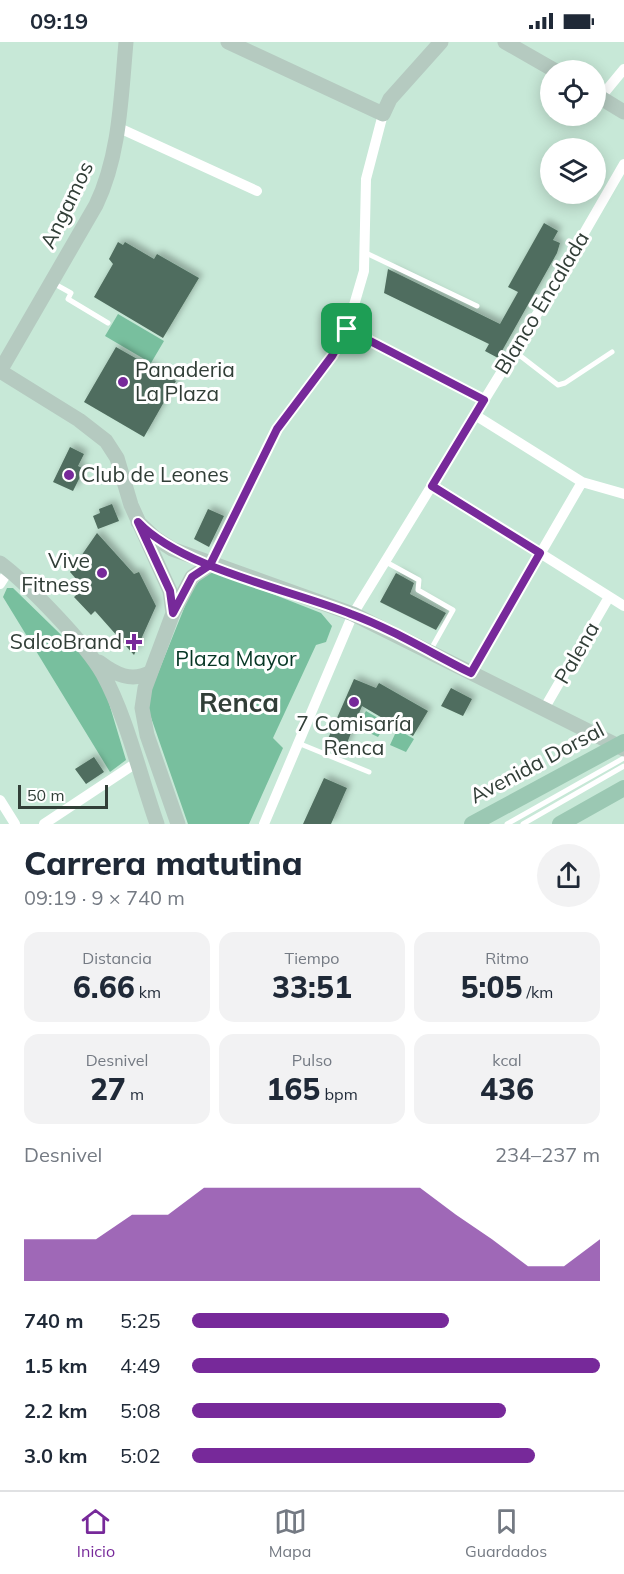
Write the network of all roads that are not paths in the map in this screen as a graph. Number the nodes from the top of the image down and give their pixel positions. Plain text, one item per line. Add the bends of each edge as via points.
1 (126, 42) edge
2 (228, 42) edge
3 (441, 42) edge
4 (505, 42) edge
5 (540, 62) edge
6 (624, 69) edge
7 (606, 88) edge
8 (606, 101) edge
9 (624, 112) edge
10 (383, 114) junction
11 (117, 127) junction
12 (624, 164) edge
13 (256, 192) dead end
14 (366, 253) junction
15 (52, 282) junction
16 (477, 306) dead end
17 (108, 323) dead end
18 (347, 329) junction
19 (514, 351) junction
20 (612, 352) dead end
21 (0, 371) edge
22 (484, 400) junction
23 (475, 415) junction
24 (582, 482) junction
25 (432, 486) junction
26 (624, 494) edge
27 (138, 522) junction
28 (540, 553) junction
29 (384, 561) junction
30 (210, 565) junction
31 (4, 567) edge
32 (0, 584) edge
33 (609, 597) junction
34 (624, 606) edge
35 (173, 613) junction
36 (353, 614) junction
37 (429, 652) junction
38 (90, 654) junction
39 (151, 672) junction
40 (471, 673) junction
41 (544, 709) junction
42 (298, 743) junction
43 (622, 749) edge
44 (136, 763) junction
45 (624, 766) edge
46 (369, 772) dead end
47 (624, 788) edge
48 (0, 800) edge
49 (15, 824) edge
50 (44, 824) edge
51 (157, 824) edge
52 (178, 824) edge
53 (264, 824) edge
54 (472, 824) edge
55 (507, 824) edge
56 (523, 824) edge
57 (560, 824) edge

1 - 11 street, Angamos
2 - 10 street
3 - 10 street via 390,99
4 - 5 street
6 - 7 street
8 - 9 street
10 - 14 street via 366,179
11 - 13 street
11 - 15 street, Angamos via 102,192
12 - 19 street, Blanco Encalada
14 - 16 lane
14 - 18 street
15 - 17 lane via 71,293 68,299
15 - 21 street, Angamos
18 - 22 street
18 - 30 street via 332,356 277,429
19 - 20 lane via 558,385
19 - 22 street, Blanco Encalada
21 - 27 street via 100,435 117,458
22 - 23 street, Blanco Encalada
23 - 24 street
23 - 25 street, Blanco Encalada
24 - 26 street
24 - 28 street
25 - 28 street
25 - 29 street, Blanco Encalada
27 - 30 street via 163,544
27 - 35 street via 170,591
28 - 33 street
28 - 40 street
29 - 36 street, Blanco Encalada
29 - 37 lane via 419,580 418,590 453,610
30 - 35 street via 192,577
30 - 36 street
31 - 32 street
31 - 38 street
33 - 34 street
33 - 41 street, Palena
35 - 39 street
36 - 37 street
36 - 42 street, Blanco Encalada
37 - 40 street
38 - 39 street via 120,675 139,677
38 - 44 street via 112,693
39 - 52 street via 142,716
40 - 41 street
41 - 43 street
42 - 46 lane
42 - 53 street, Blanco Encalada
43 - 54 main road, Avenida Dorsal
43 - 55 lane
44 - 50 street
44 - 51 street
45 - 56 lane
47 - 57 main road
48 - 49 street

